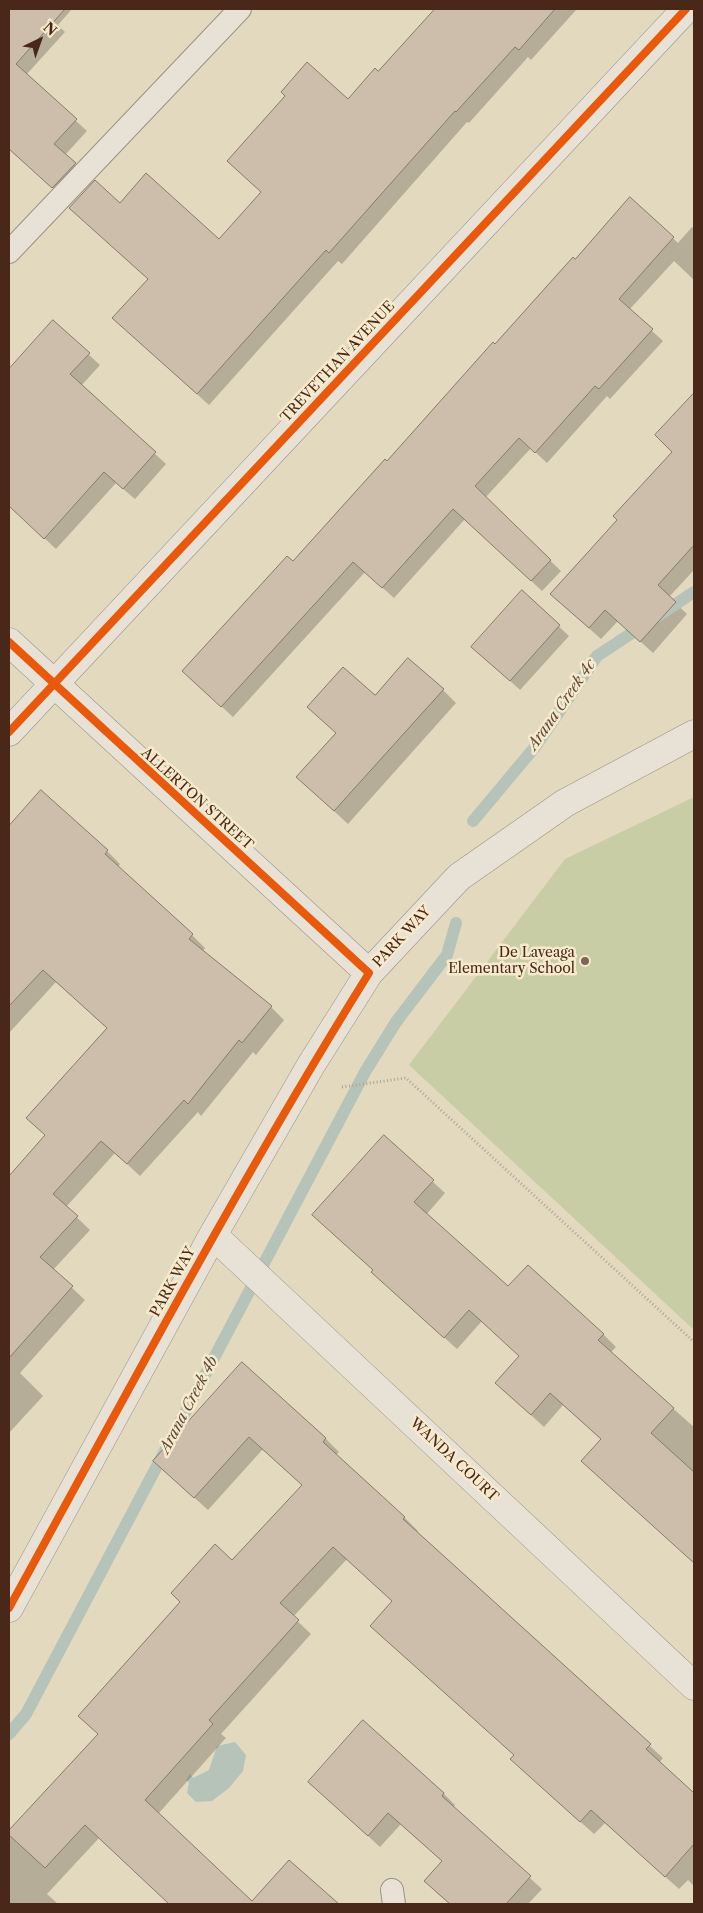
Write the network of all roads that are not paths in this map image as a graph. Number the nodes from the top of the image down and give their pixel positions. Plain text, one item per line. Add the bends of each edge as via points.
1 (240, 9) edge
2 (686, 9) edge
3 (9, 252) edge
4 (9, 642) edge
5 (53, 684) junction
6 (9, 732) edge
7 (694, 734) edge
8 (369, 973) junction
9 (213, 1235) junction
10 (9, 1608) edge
11 (694, 1686) edge

1 - 3 lane
2 - 5 street, TREVETHAN AVENUE
4 - 5 street, ALLERTON STREET
5 - 6 street, TREVETHAN AVENUE
5 - 8 street, ALLERTON STREET
7 - 8 street, PARK WAY via 565,803 459,877
8 - 9 street, PARK WAY via 311,1065
9 - 10 street, PARK WAY
9 - 11 street, WANDA COURT

